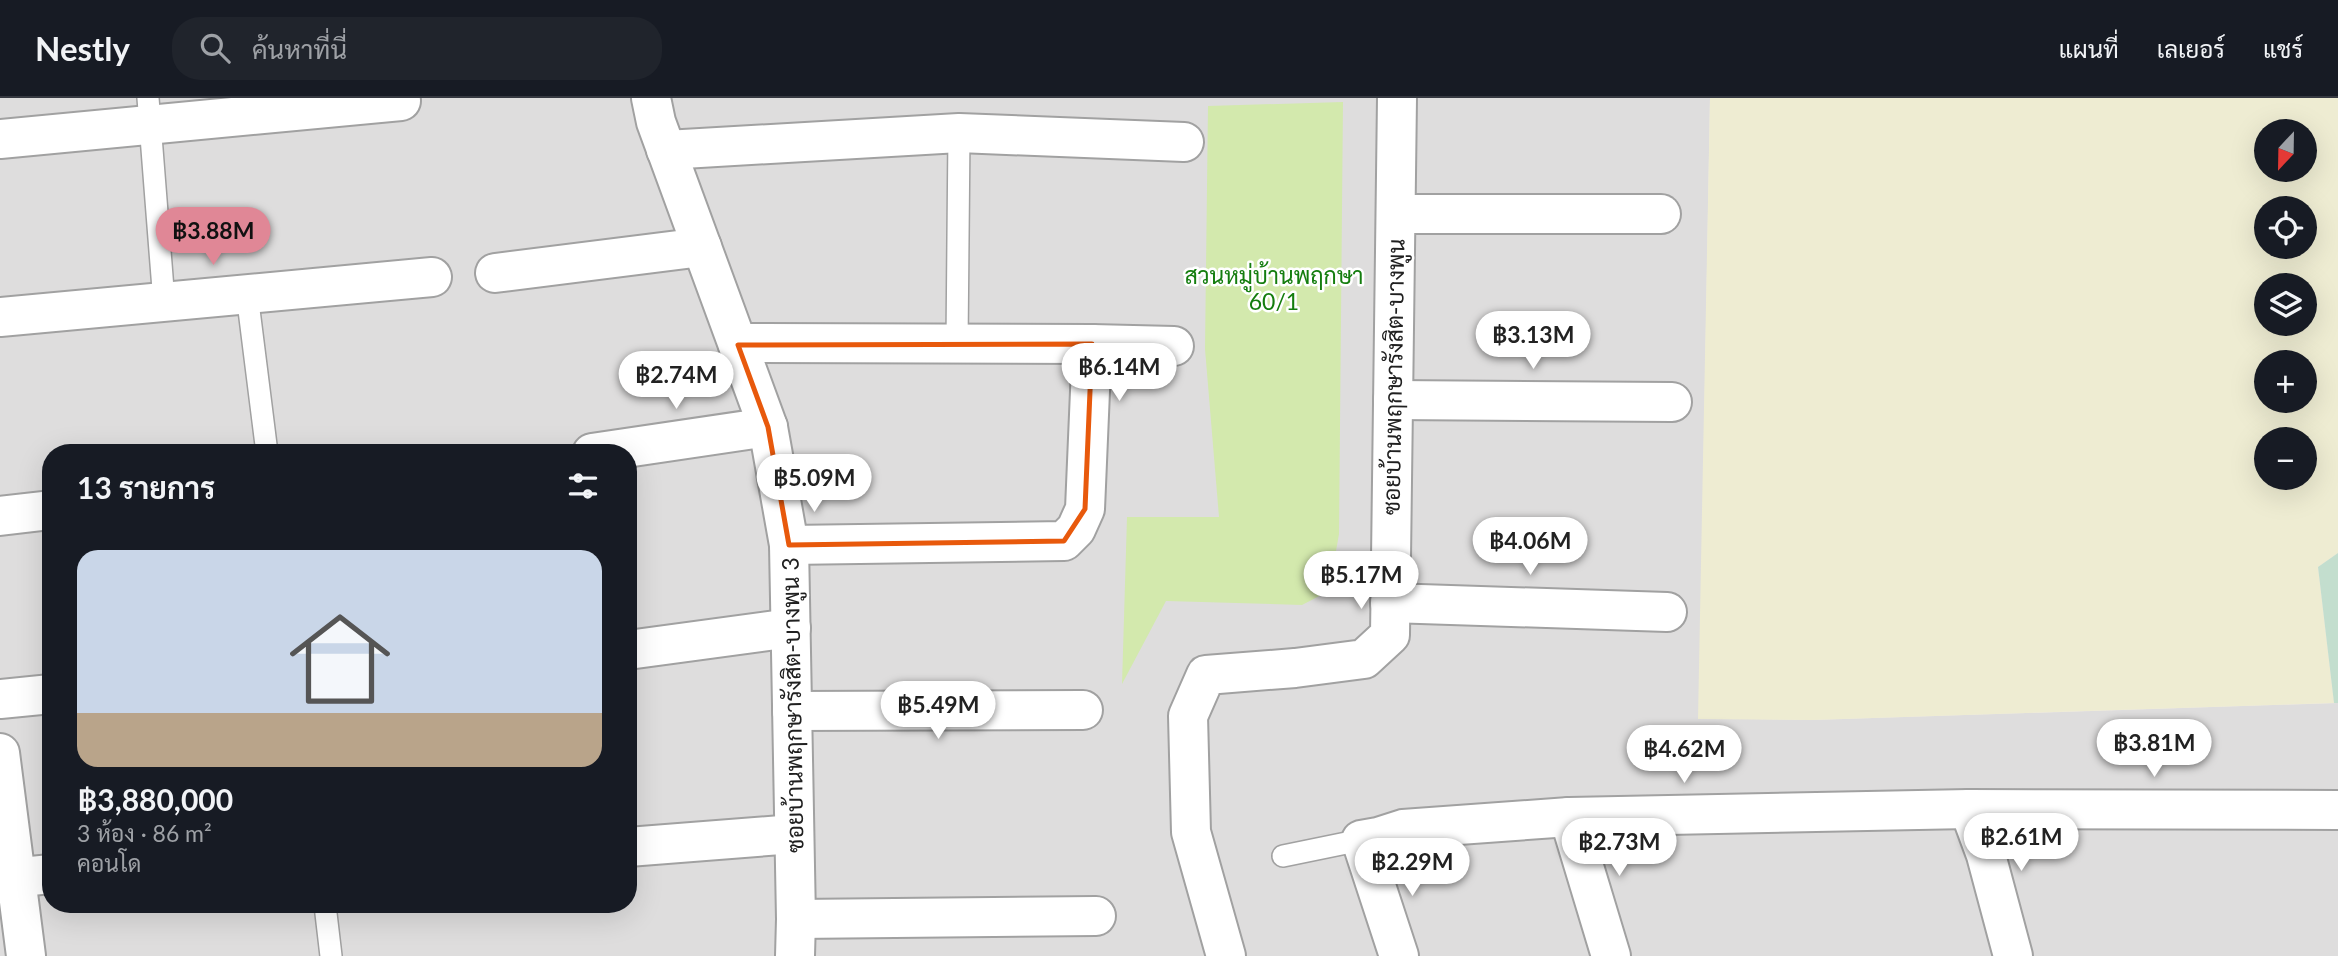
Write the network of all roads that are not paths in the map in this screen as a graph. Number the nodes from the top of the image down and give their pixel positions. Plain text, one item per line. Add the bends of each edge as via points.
1 (651, 98) edge
2 (1397, 98) edge
3 (401, 101) dead end
4 (149, 111) edge
5 (959, 134) junction
6 (0, 139) edge
7 (1184, 142) dead end
8 (666, 150) junction
9 (1396, 214) junction
10 (1661, 214) dead end
11 (702, 247) junction
12 (495, 273) dead end
13 (432, 277) dead end
14 (247, 294) junction
15 (164, 302) junction
16 (0, 317) edge
17 (957, 344) junction
18 (1091, 344) junction
19 (738, 345) junction
20 (1174, 346) dead end
21 (1393, 400) junction
22 (1672, 402) dead end
23 (768, 427) junction
24 (266, 444) edge
25 (637, 446) edge
26 (42, 511) edge
27 (0, 516) edge
28 (789, 545) junction
29 (1390, 603) junction
30 (1667, 612) dead end
31 (791, 628) junction
32 (637, 649) edge
33 (42, 695) edge
34 (0, 699) edge
35 (1083, 710) dead end
36 (792, 711) junction
37 (0, 753) edge
38 (1969, 809) junction
39 (2338, 810) edge
40 (1569, 817) junction
41 (794, 834) junction
42 (1361, 840) junction
43 (637, 846) edge
44 (1283, 856) dead end
45 (22, 877) edge
46 (326, 913) edge
47 (1096, 916) dead end
48 (796, 919) junction
49 (26, 956) edge
50 (331, 956) edge
51 (795, 956) edge
52 (1226, 956) edge
53 (1399, 956) edge
54 (1611, 956) edge
55 (2013, 956) edge

1 - 8 street, ซอยบ้านพฤกษารังสิต-บางพูน 3
2 - 9 street, ซอยบ้านพฤกษารังสิต-บางพูน
3 - 4 street
4 - 6 street
4 - 15 lane
5 - 7 street
5 - 8 street
5 - 17 lane
8 - 11 street, ซอยบ้านพฤกษารังสิต-บางพูน 3
9 - 10 street
9 - 21 street, ซอยบ้านพฤกษารังสิต-บางพูน
11 - 12 street
11 - 19 street, ซอยบ้านพฤกษารังสิต-บางพูน 3
13 - 14 street
14 - 15 street
14 - 24 lane
15 - 16 street
17 - 18 street
17 - 19 street
18 - 20 street
18 - 28 street via 1086,509 1064,541
19 - 23 street, ซอยบ้านพฤกษารังสิต-บางพูน 3
21 - 22 street
21 - 29 street, ซอยบ้านพฤกษารังสิต-บางพูน
23 - 25 street
23 - 28 street, ซอยบ้านพฤกษารังสิต-บางพูน 3
26 - 27 street
28 - 31 street, ซอยบ้านพฤกษารังสิต-บางพูน 3
29 - 30 street
29 - 52 street, ซอยบ้านพฤกษารังสิต-บางพูน via 1390,635 1364,659 1206,675 1188,716 1191,831
31 - 32 street
31 - 36 street, ซอยบ้านพฤกษารังสิต-บางพูน 3
33 - 34 street
35 - 36 street
36 - 41 street, ซอยบ้านพฤกษารังสิต-บางพูน 3
37 - 45 street
38 - 39 street
38 - 40 street
38 - 55 street
40 - 42 street via 1403,829
40 - 54 street
41 - 43 street
41 - 48 street, ซอยบ้านพฤกษารังสิต-บางพูน 3
42 - 44 lane
42 - 53 street
45 - 49 street
46 - 50 lane
47 - 48 street
48 - 51 street, ซอยบ้านพฤกษารังสิต-บางพูน 3

